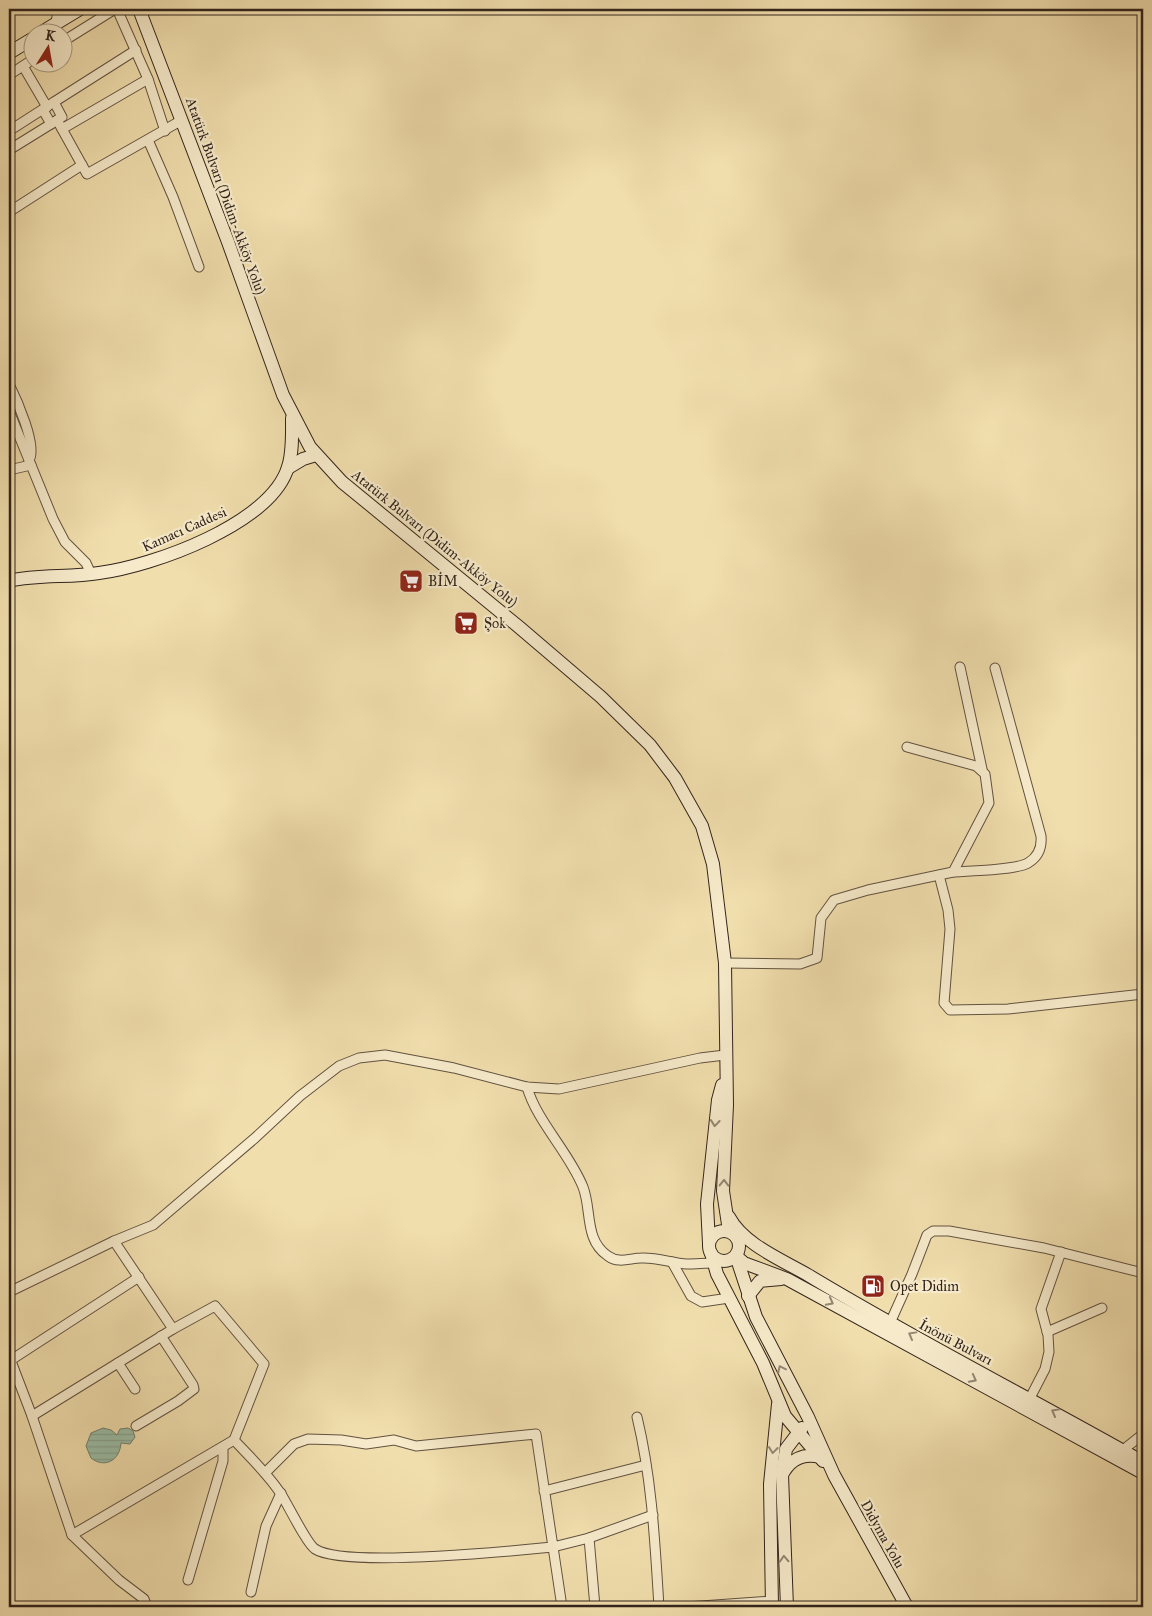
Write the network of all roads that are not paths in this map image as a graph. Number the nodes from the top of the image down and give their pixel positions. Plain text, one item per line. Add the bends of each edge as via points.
1 (59, 9) edge
2 (80, 9) edge
3 (116, 9) edge
4 (139, 9) edge
5 (56, 22) edge
6 (60, 22) edge
7 (72, 36) edge
8 (22, 45) edge
9 (136, 50) junction
10 (9, 53) edge
11 (22, 67) edge
12 (27, 72) edge
13 (9, 75) edge
14 (148, 79) junction
15 (48, 106) junction
16 (182, 120) junction
17 (54, 122) junction
18 (62, 129) junction
19 (9, 130) edge
20 (165, 131) junction
21 (148, 140) junction
22 (9, 150) edge
23 (82, 165) junction
24 (9, 212) edge
25 (199, 267) dead end
26 (9, 384) edge
27 (9, 412) edge
28 (292, 416) junction
29 (316, 455) junction
30 (30, 463) junction
31 (288, 468) junction
32 (9, 470) edge
33 (91, 574) junction
34 (9, 581) edge
35 (960, 667) dead end
36 (995, 668) dead end
37 (907, 747) dead end
38 (982, 769) junction
39 (953, 872) junction
40 (939, 875) junction
41 (725, 963) junction
42 (1143, 994) edge
43 (725, 1055) junction
44 (725, 1076) junction
45 (527, 1087) junction
46 (725, 1211) junction
47 (734, 1235) junction
48 (114, 1241) junction
49 (757, 1245) junction
50 (1061, 1252) junction
51 (711, 1253) junction
52 (736, 1256) junction
53 (672, 1262) junction
54 (1143, 1272) edge
55 (139, 1277) junction
56 (787, 1279) junction
57 (9, 1292) edge
58 (748, 1296) junction
59 (729, 1298) junction
60 (1102, 1308) dead end
61 (890, 1323) junction
62 (173, 1329) junction
63 (1047, 1332) junction
64 (161, 1336) junction
65 (10, 1358) edge
66 (118, 1363) junction
67 (135, 1389) dead end
68 (795, 1395) junction
69 (1030, 1398) junction
70 (778, 1401) junction
71 (32, 1416) junction
72 (637, 1417) dead end
73 (808, 1417) junction
74 (136, 1426) dead end
75 (798, 1433) junction
76 (1143, 1434) edge
77 (234, 1440) junction
78 (223, 1446) junction
79 (1123, 1450) junction
80 (820, 1457) junction
81 (1143, 1462) edge
82 (646, 1466) junction
83 (1143, 1473) edge
84 (265, 1474) junction
85 (782, 1475) junction
86 (834, 1475) junction
87 (544, 1491) junction
88 (281, 1493) junction
89 (653, 1516) junction
90 (72, 1535) junction
91 (589, 1538) junction
92 (553, 1547) junction
93 (188, 1580) dead end
94 (251, 1592) dead end
95 (772, 1604) edge
96 (146, 1607) edge
97 (562, 1607) edge
98 (595, 1607) edge
99 (659, 1607) edge
100 (687, 1607) edge
101 (708, 1607) edge
102 (787, 1607) edge
103 (907, 1607) edge

1 - 5 street
2 - 6 main road
3 - 7 street
3 - 9 street
4 - 16 main road, Atatürk Bulvarı (Didim-Akköy Yolu)
8 - 10 main road
9 - 14 street
9 - 15 street
11 - 13 street
12 - 15 street
14 - 18 street
14 - 20 street
15 - 17 street
15 - 17 street via 62,117
15 - 19 street
16 - 20 street
16 - 28 main road, Atatürk Bulvarı (Didim-Akköy Yolu)
17 - 18 street
17 - 22 street
18 - 23 street
20 - 21 street
21 - 23 street via 87,174
21 - 25 street
23 - 24 street
26 - 30 street via 29,437
27 - 30 street
28 - 29 main road, Atatürk Bulvarı (Didim-Akköy Yolu)
28 - 31 main road, Kamacı Caddesi
29 - 31 main road
29 - 41 main road, Atatürk Bulvarı (Didim-Akköy Yolu) via 342,482 594,691 650,745 675,778 702,826 713,864
30 - 32 street
30 - 33 street via 65,542 86,563
31 - 33 main road, Kamacı Caddesi via 258,508 230,526 159,559
33 - 34 main road, Kamacı Caddesi
35 - 38 street
36 - 39 street via 1041,844 1035,857 1023,866
37 - 38 street
38 - 39 street via 989,803
39 - 40 street
40 - 41 street via 834,900 821,918 817,958 800,964
40 - 42 street via 950,919 944,1003 950,1010 1008,1009
41 - 43 main road, Atatürk Bulvarı (Didim-Akköy Yolu)
43 - 44 main road, Atatürk Bulvarı (Didim-Akköy Yolu)
43 - 45 street via 559,1089
46 -> 44 main road
44 -> 51 main road via 718,1100 707,1204
45 - 48 street via 385,1055 359,1058 339,1066 300,1096 153,1224
45 - 53 street via 531,1100 583,1186 591,1234 603,1252 614,1260 642,1258
46 - 47 main road
46 - 49 main road via 732,1224
47 - 49 main road
47 - 51 main road via 716,1233
47 - 52 main road via 740,1248
48 - 55 street
48 - 57 street
49 - 61 main road, İnönü Bulvarı
50 - 54 street
50 - 61 street via 949,1231 933,1232 927,1235
50 - 63 street via 1041,1309
51 - 52 main road via 723,1261
51 - 53 street
51 - 59 main road
52 - 56 main road, İnönü Bulvarı via 744,1263
52 - 58 main road
53 - 59 street via 691,1296 702,1302
55 - 62 street
55 - 65 street
56 - 58 main road via 760,1281
56 -> 83 main road, İnönü Bulvarı
68 -> 58 main road
59 - 70 main road via 763,1362
60 - 63 street
69 -> 61 main road, İnönü Bulvarı
62 - 64 street
62 - 77 street via 215,1306 264,1364
63 - 69 street via 1049,1352 1046,1369
64 - 66 street
64 - 74 street via 194,1389
65 - 71 street
66 - 67 street
66 - 71 street
68 - 70 main road via 785,1395
68 - 73 main road
79 -> 69 main road, İnönü Bulvarı
70 - 75 main road
70 -> 95 main road via 770,1484
71 - 90 street
72 - 82 street
73 - 75 main road
73 - 86 main road
75 - 80 main road
75 - 85 main road via 786,1449
76 - 79 street
77 - 78 street
77 - 84 street
78 - 90 street
78 - 93 street via 224,1461
79 - 81 main road, İnönü Bulvarı
80 - 85 main road via 805,1455 786,1467
80 - 86 main road
82 - 87 street
82 - 89 street
84 - 87 street via 294,1444 308,1439 366,1444 394,1440 416,1446 536,1434
84 - 88 street
102 -> 85 main road
86 - 103 main road, Didyma Yolu
87 - 92 street
88 - 92 street via 314,1549 330,1555 452,1555
88 - 94 street via 266,1526
89 - 91 street
89 - 99 street
90 - 96 street via 144,1599
91 - 92 street
91 - 98 street
92 - 97 street
95 - 101 street
100 - 101 street

